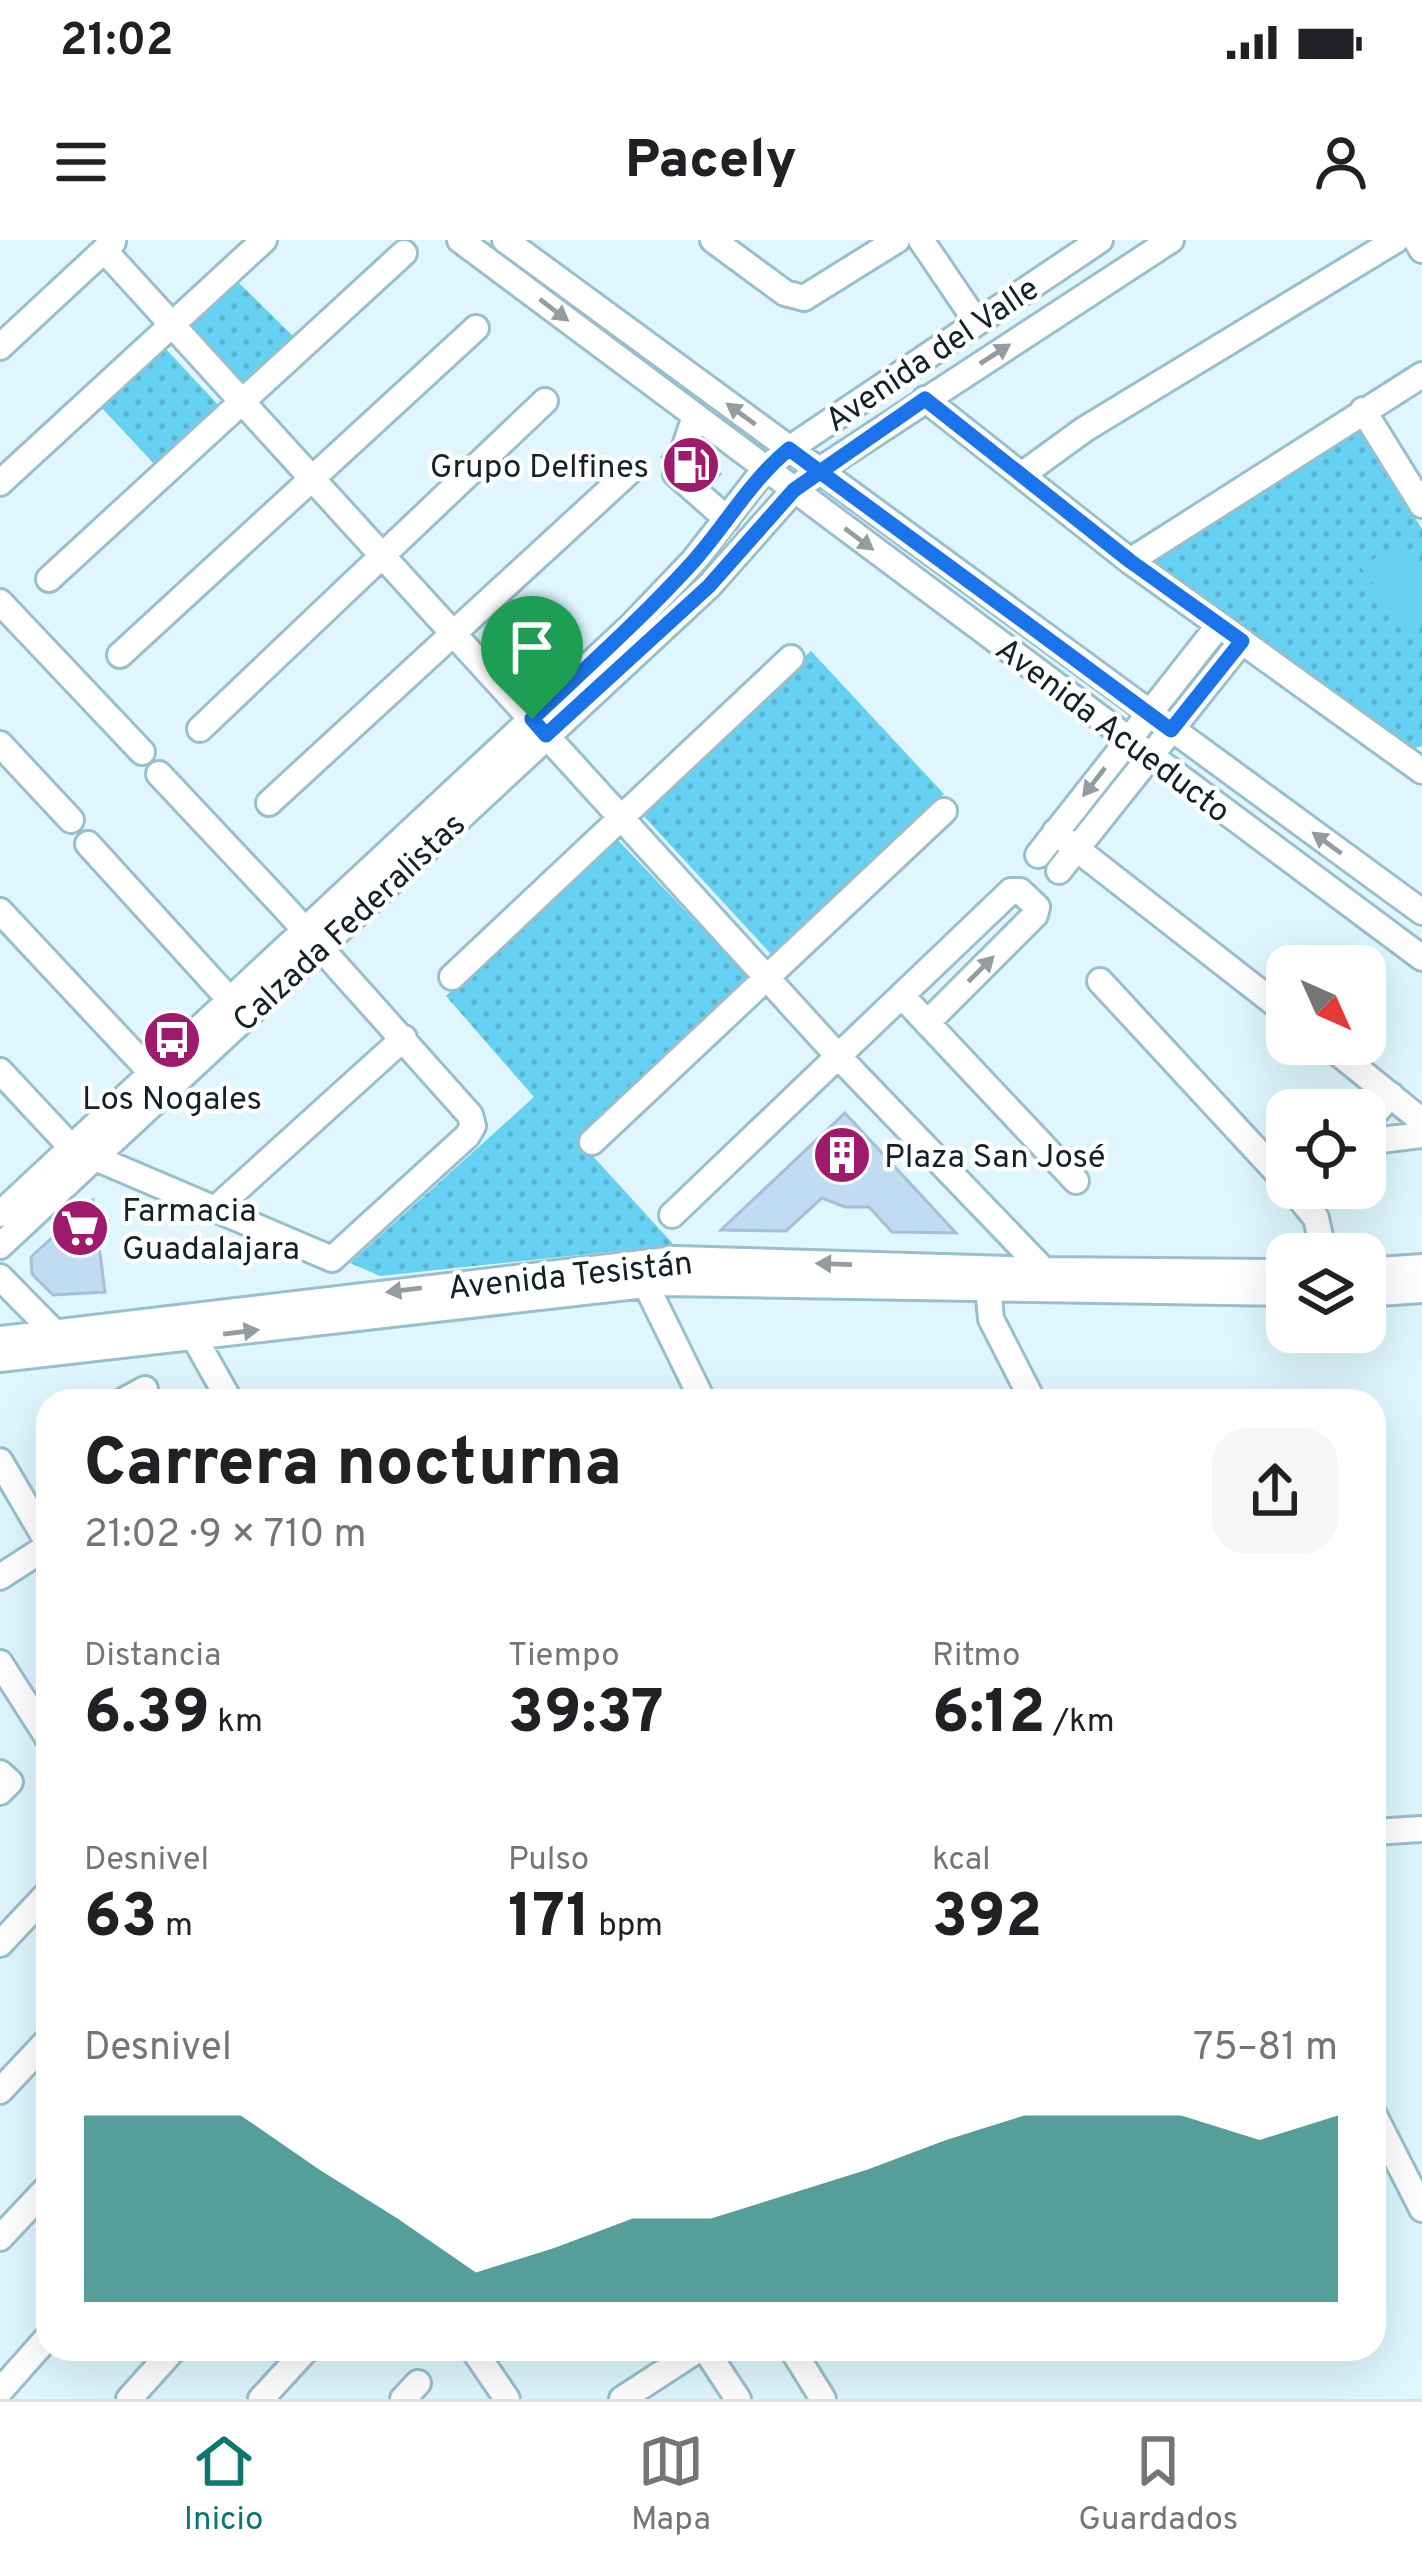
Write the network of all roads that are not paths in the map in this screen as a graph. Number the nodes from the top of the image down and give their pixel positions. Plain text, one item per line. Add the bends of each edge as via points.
1 (264, 240) edge
2 (460, 240) edge
3 (505, 240) edge
4 (713, 240) edge
5 (897, 240) edge
6 (921, 240) edge
7 (1100, 240) edge
8 (1171, 240) edge
9 (1396, 240) edge
10 (1416, 240) edge
11 (109, 245) edge
12 (1422, 250) edge
13 (404, 253) dead end
14 (976, 321) junction
15 (172, 324) junction
16 (476, 328) dead end
17 (0, 347) edge
18 (1422, 375) edge
19 (925, 399) junction
20 (242, 401) junction
21 (544, 401) dead end
22 (1363, 410) junction
23 (695, 416) junction
24 (789, 449) junction
25 (765, 469) junction
26 (818, 471) junction
27 (628, 472) dead end
28 (1023, 474) junction
29 (312, 478) junction
30 (0, 483) edge
31 (794, 490) junction
32 (1421, 504) edge
33 (722, 526) junction
34 (741, 554) junction
35 (382, 555) junction
36 (1130, 561) junction
37 (49, 579) dead end
38 (0, 602) edge
39 (1220, 625) junction
40 (9, 630) edge
41 (453, 633) junction
42 (638, 636) junction
43 (1242, 641) junction
44 (120, 655) dead end
45 (791, 658) dead end
46 (1161, 722) junction
47 (539, 727) junction
48 (200, 729) dead end
49 (1127, 740) junction
50 (0, 744) edge
51 (142, 752) dead end
52 (1149, 756) junction
53 (1416, 762) edge
54 (159, 775) dead end
55 (269, 802) dead end
56 (944, 812) dead end
57 (620, 817) junction
58 (70, 820) dead end
59 (1055, 832) junction
60 (88, 844) dead end
61 (1076, 847) junction
62 (1038, 855) dead end
63 (1059, 871) dead end
64 (0, 910) edge
65 (1422, 912) edge
66 (313, 938) junction
67 (1422, 958) edge
68 (452, 977) dead end
69 (766, 977) junction
70 (1100, 981) dead end
71 (902, 996) junction
72 (1266, 996) edge
73 (230, 1000) junction
74 (927, 1023) junction
75 (404, 1038) junction
76 (838, 1056) junction
77 (1353, 1065) edge
78 (0, 1071) edge
79 (160, 1082) junction
80 (1391, 1095) junction
81 (1386, 1101) edge
82 (1422, 1120) edge
83 (1422, 1135) edge
84 (1386, 1139) edge
85 (592, 1142) dead end
86 (71, 1148) junction
87 (96, 1157) junction
88 (1266, 1160) edge
89 (1076, 1181) dead end
90 (214, 1210) junction
91 (0, 1214) edge
92 (672, 1215) dead end
93 (0, 1246) edge
94 (1422, 1267) edge
95 (1386, 1270) edge
96 (1266, 1273) edge
97 (0, 1277) edge
98 (1052, 1279) junction
99 (646, 1285) junction
100 (988, 1288) junction
101 (1422, 1290) edge
102 (486, 1292) junction
103 (1266, 1292) edge
104 (1386, 1293) edge
105 (188, 1328) junction
106 (54, 1332) junction
107 (0, 1339) edge
108 (0, 1359) edge
109 (223, 1389) edge
110 (697, 1389) edge
111 (1027, 1389) edge
112 (4, 1475) edge
113 (36, 1525) edge
114 (36, 1552) edge
115 (0, 1577) edge
116 (0, 1663) edge
117 (36, 1732) edge
118 (1422, 1829) edge
119 (1386, 1831) edge
120 (36, 1906) edge
121 (0, 1944) edge
122 (36, 2052) edge
123 (0, 2090) edge
124 (1386, 2138) edge
125 (36, 2200) edge
126 (1422, 2209) edge
127 (0, 2239) edge
128 (36, 2350) edge
129 (163, 2361) edge
130 (297, 2361) edge
131 (481, 2361) edge
132 (683, 2361) edge
133 (711, 2361) edge
134 (799, 2361) edge
135 (0, 2391) edge
136 (129, 2399) edge
137 (261, 2399) edge
138 (507, 2399) edge
139 (622, 2399) edge
140 (738, 2399) edge
141 (823, 2399) edge

1 - 15 street
2 -> 23 street, Avenida Acueducto
24 -> 3 street, Avenida Acueducto
4 - 5 street via 804,298
6 - 14 street
7 - 14 street, Avenida del Valle
19 -> 8 street, Avenida del Valle
9 - 28 street
10 - 12 street
11 - 15 street
11 - 17 street
13 - 20 street
14 - 24 street, Avenida del Valle
15 - 20 street
15 - 30 street
16 - 29 street
18 - 22 street
19 - 26 street, Avenida del Valle
19 - 28 street
20 - 29 street
20 - 37 street
21 - 35 street
22 - 32 street
22 - 36 street
23 - 25 street, Avenida Acueducto
23 - 33 street via 676,474
24 - 25 street, Avenida del Valle
24 - 26 street, Avenida Acueducto
25 - 31 street, Avenida Acueducto
25 - 33 street, Calzada Federalistas
26 - 31 street, Avenida del Valle
26 - 46 street, Avenida Acueducto
27 - 41 street
28 - 36 street
29 - 35 street
29 - 44 street
31 - 34 street, Calzada Federalistas
31 -> 49 street, Avenida Acueducto
33 - 34 street
33 - 42 street, Calzada Federalistas
34 - 42 street, Calzada Federalistas
35 - 41 street
35 - 48 street
36 - 39 street
38 - 40 street
39 - 43 street
39 - 46 street
40 - 51 street
41 - 47 street
41 - 55 street
42 - 47 street, Calzada Federalistas
43 - 46 street
43 - 53 street
45 - 57 street
46 - 49 street
46 - 52 street
65 -> 46 street, Avenida Acueducto
47 - 57 street
47 - 66 street, Calzada Federalistas
49 - 52 street, Avenida Acueducto
49 -> 59 street
50 - 58 street
52 - 61 street
52 - 67 street, Avenida Acueducto
54 - 66 street
56 - 69 street
57 - 68 street
57 - 69 street
59 - 61 street
59 - 62 street
60 - 73 street
61 - 63 street
61 - 72 street
64 - 79 street
66 - 73 street, Calzada Federalistas
66 - 75 street
66 - 79 street, Calzada Federalistas
69 - 76 street
69 - 85 street
70 - 88 street
71 - 74 street
74 -> 71 street via 1036,915 1028,897 1011,891
71 - 76 street
73 - 79 street, Calzada Federalistas
74 - 89 street
75 - 90 street
75 - 90 street via 473,1126 339,1256 322,1257
76 - 92 street
76 - 98 street
77 - 80 street
78 - 86 street
79 - 86 street, Calzada Federalistas
79 - 87 street, Calzada Federalistas
80 - 81 street
80 - 82 street
83 - 84 street
86 - 87 street
86 - 91 street, Calzada Federalistas
87 - 90 street
87 - 93 street, Calzada Federalistas
94 - 95 street
96 - 98 street, Avenida Tesistán
97 - 106 street
98 - 100 street, Avenida Tesistán
98 -> 102 street, Avenida Tesistán via 676,1259
98 - 103 street, Avenida Tesistán
99 - 100 street, Avenida Tesistán
99 - 102 street, Avenida Tesistán
99 - 110 street
100 - 111 street via 991,1319
101 - 104 street
102 - 105 street, Avenida Tesistán
105 - 106 street, Avenida Tesistán
105 - 108 street, Avenida Tesistán
105 - 109 street
106 - 107 street, Avenida Tesistán
112 - 113 street
114 - 115 street
116 - 117 street
118 - 119 street
120 - 121 street
122 - 123 street
124 - 126 street
125 - 127 street
128 - 135 street
129 - 136 street
130 - 137 street
131 - 138 street
132 - 139 street
133 - 140 street
134 - 141 street

